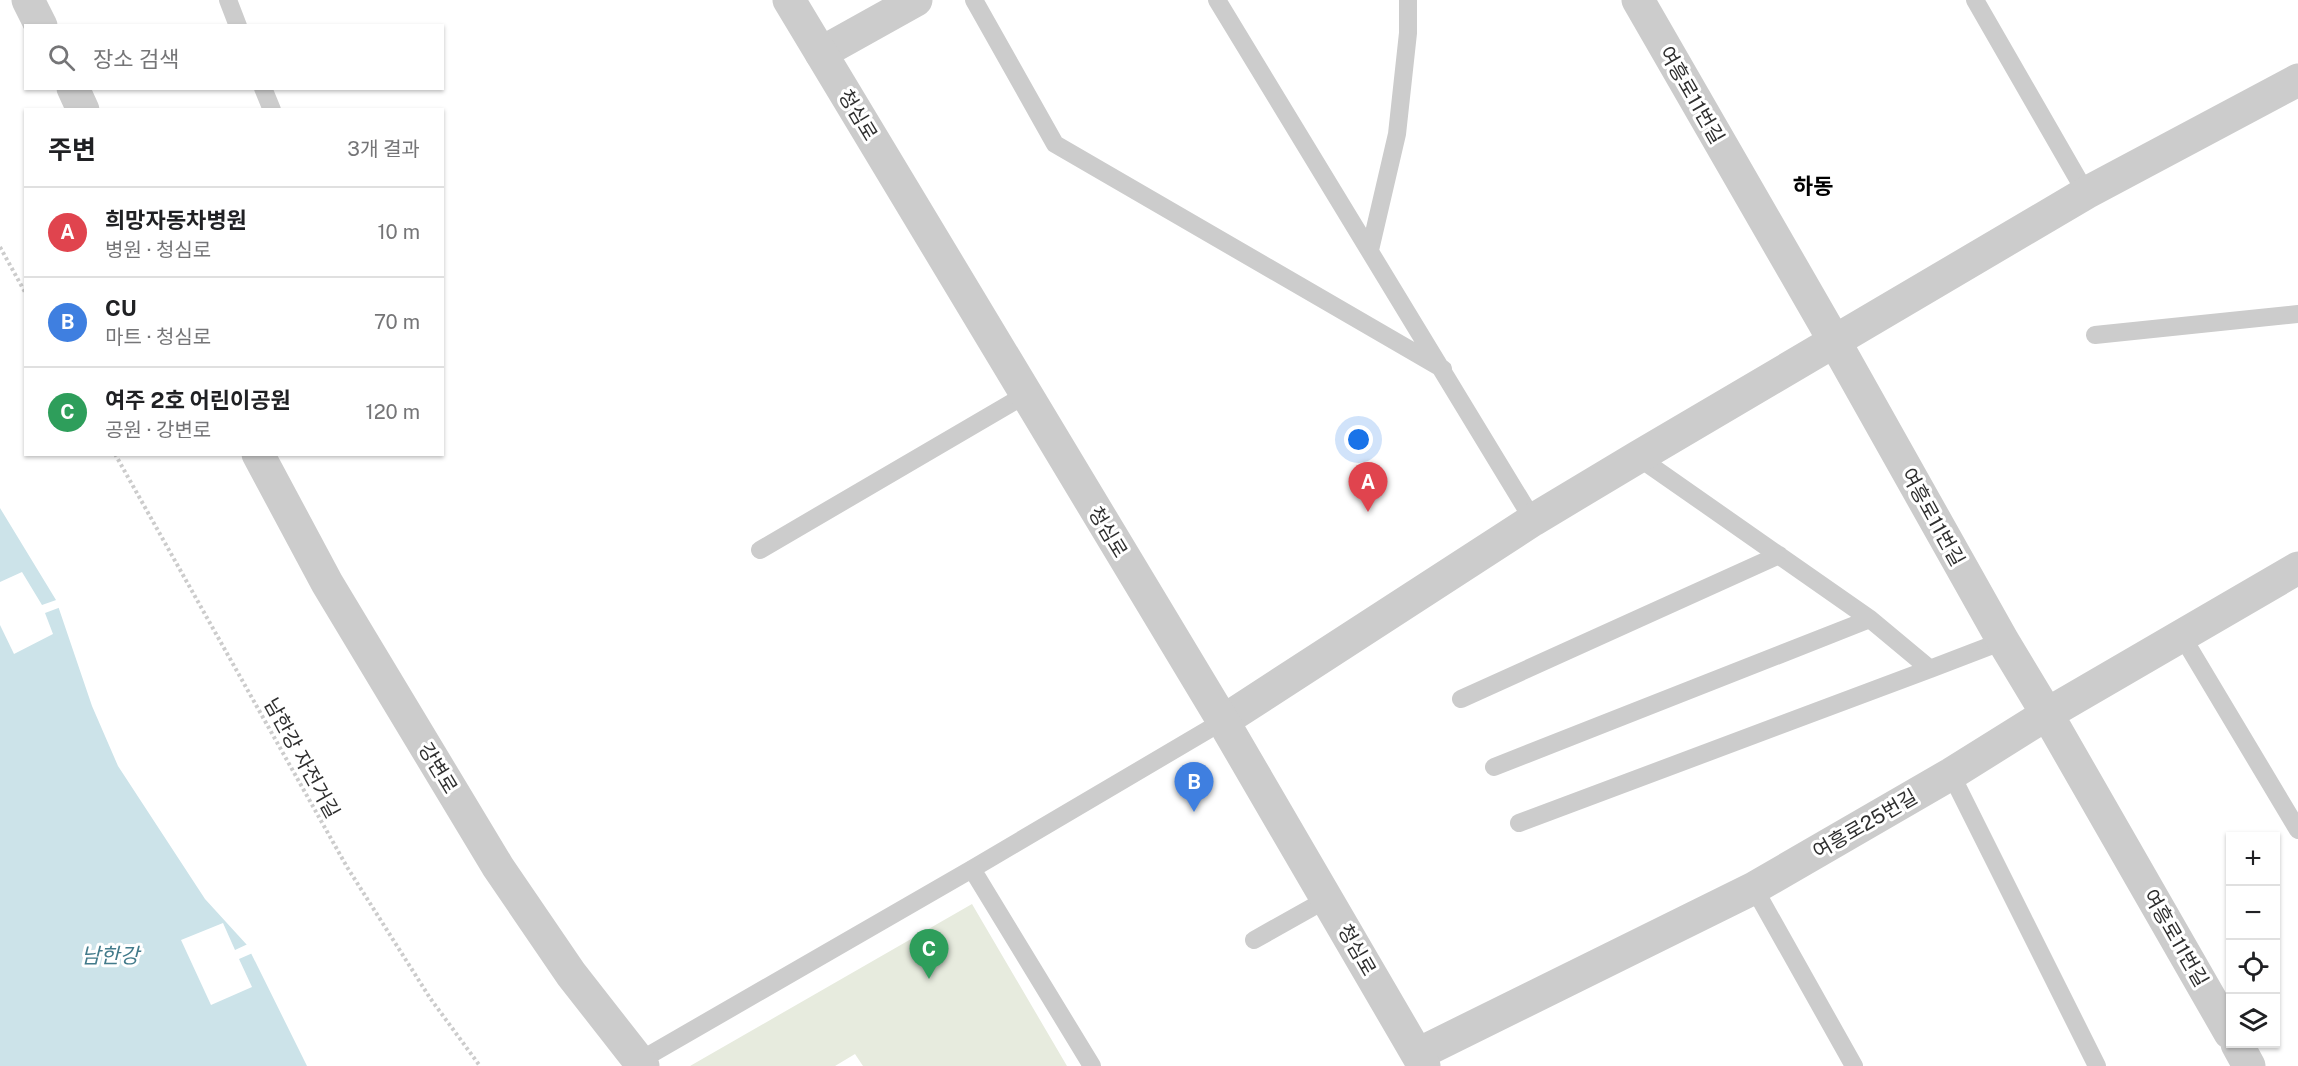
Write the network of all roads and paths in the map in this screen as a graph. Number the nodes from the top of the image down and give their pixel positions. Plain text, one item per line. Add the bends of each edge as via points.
1 (28, 0) edge
2 (228, 0) edge
3 (789, 0) edge
4 (916, 0) edge
5 (974, 0) edge
6 (1217, 0) edge
7 (1408, 0) edge
8 (1638, 0) edge
9 (1975, 0) edge
10 (40, 24) edge
11 (237, 24) edge
12 (821, 53) junction
13 (2298, 80) edge
14 (74, 90) edge
15 (264, 90) edge
16 (82, 108) edge
17 (271, 108) edge
18 (2086, 192) junction
19 (0, 247) edge
20 (1370, 250) junction
21 (24, 290) edge
22 (2298, 314) edge
23 (2095, 335) dead end
24 (1835, 342) junction
25 (1443, 369) junction
26 (1025, 395) junction
27 (116, 456) edge
28 (259, 456) edge
29 (1638, 457) junction
30 (1533, 520) junction
31 (759, 550) dead end
32 (1779, 555) junction
33 (2298, 568) edge
34 (1870, 619) junction
35 (2182, 636) junction
36 (2003, 641) junction
37 (1930, 669) junction
38 (1461, 699) dead end
39 (2047, 714) junction
40 (1222, 721) junction
41 (1494, 767) dead end
42 (1951, 774) junction
43 (1519, 824) dead end
44 (2298, 830) edge
45 (972, 869) junction
46 (1754, 888) junction
47 (1327, 899) junction
48 (1254, 940) dead end
49 (2226, 1026) edge
50 (2239, 1048) edge
51 (1421, 1060) edge
52 (641, 1063) edge
53 (480, 1066) edge
54 (1092, 1066) edge
55 (1854, 1066) edge
56 (2097, 1066) edge
57 (2250, 1066) edge

1 - 10 street
2 - 11 lane
3 - 12 street, 청심로
4 - 12 street
5 - 25 lane via 1055,144
6 - 20 lane
7 - 20 lane via 1397,134
8 - 24 street, 여흥로11번길
9 - 18 lane
12 - 26 street, 청심로
13 - 18 street
14 - 16 street
15 - 17 lane
18 - 24 street
19 - 21 path
20 - 25 lane
22 - 23 lane
24 - 29 street
24 - 36 street, 여흥로11번길
25 - 30 lane
26 - 31 lane
26 - 40 street, 청심로
27 - 53 path, 남한강 자전거길 via 347,867 430,998
28 - 52 street, 강변로 via 327,582 498,867 571,974
29 - 30 street
29 - 32 lane
30 - 40 street
32 - 34 lane
32 - 38 lane
33 - 35 street, 여흥로25번길
34 - 37 lane
34 - 41 lane
35 - 39 street, 여흥로25번길
35 - 44 lane
36 - 37 lane
36 - 39 street, 여흥로11번길
37 - 43 lane
39 - 42 street, 여흥로25번길
39 - 49 street, 여흥로11번길
40 - 45 lane
40 - 47 street, 청심로
42 - 46 street, 여흥로25번길
42 - 56 lane
45 - 52 lane
45 - 54 lane
46 - 51 street, 여흥로25번길
46 - 55 lane
47 - 48 lane
47 - 51 street, 청심로
50 - 57 street

